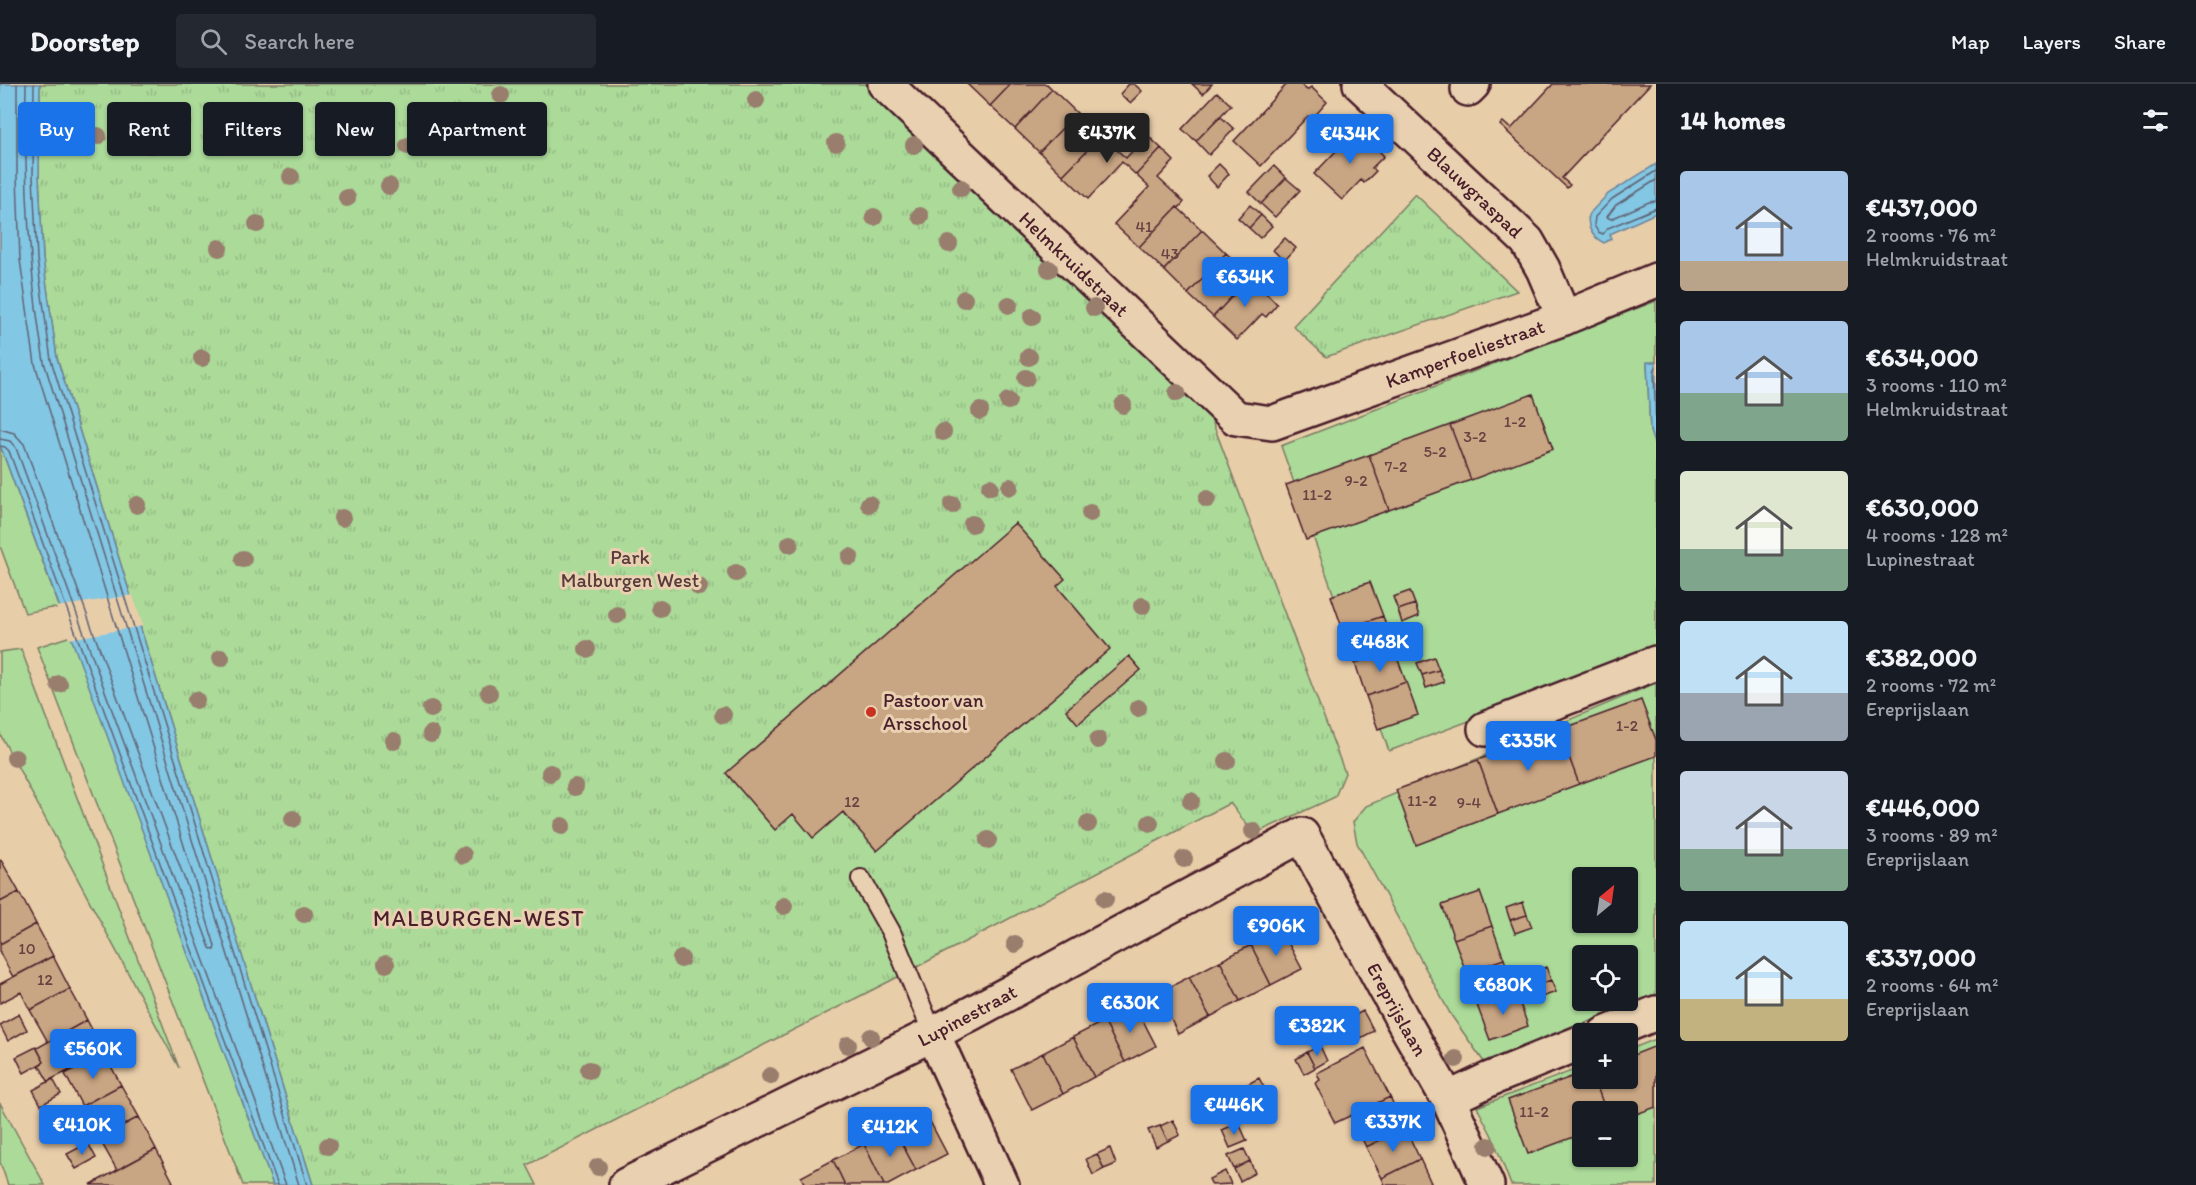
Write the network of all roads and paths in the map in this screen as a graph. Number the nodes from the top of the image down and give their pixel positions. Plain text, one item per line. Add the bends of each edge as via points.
1 (885, 84) edge
2 (1360, 84) edge
3 (1656, 280) edge
4 (1564, 318) junction
5 (1272, 423) joint
6 (1656, 663) edge
7 (1485, 729) dead end
8 (1302, 835) joint
9 (861, 879) dead end
10 (1656, 1013) edge
11 (1632, 1023) edge
12 (933, 1034) junction
13 (1572, 1046) edge
14 (1448, 1098) junction
15 (626, 1185) edge
16 (1002, 1185) edge
17 (1487, 1185) edge

1 - 5 street, Helmkruidstraat via 1236,418
2 - 4 street, Blauwgraspad via 1527,241
3 - 4 street, Kamperfoeliestraat
4 - 5 street, Kamperfoeliestraat
6 - 7 street
8 - 12 street, Lupinestraat
8 - 14 street, Ereprijslaan
9 - 12 lane via 891,932
10 - 11 street
12 - 15 street, Lupinestraat
12 - 16 street
13 - 14 street
14 - 17 street, Ereprijslaan

